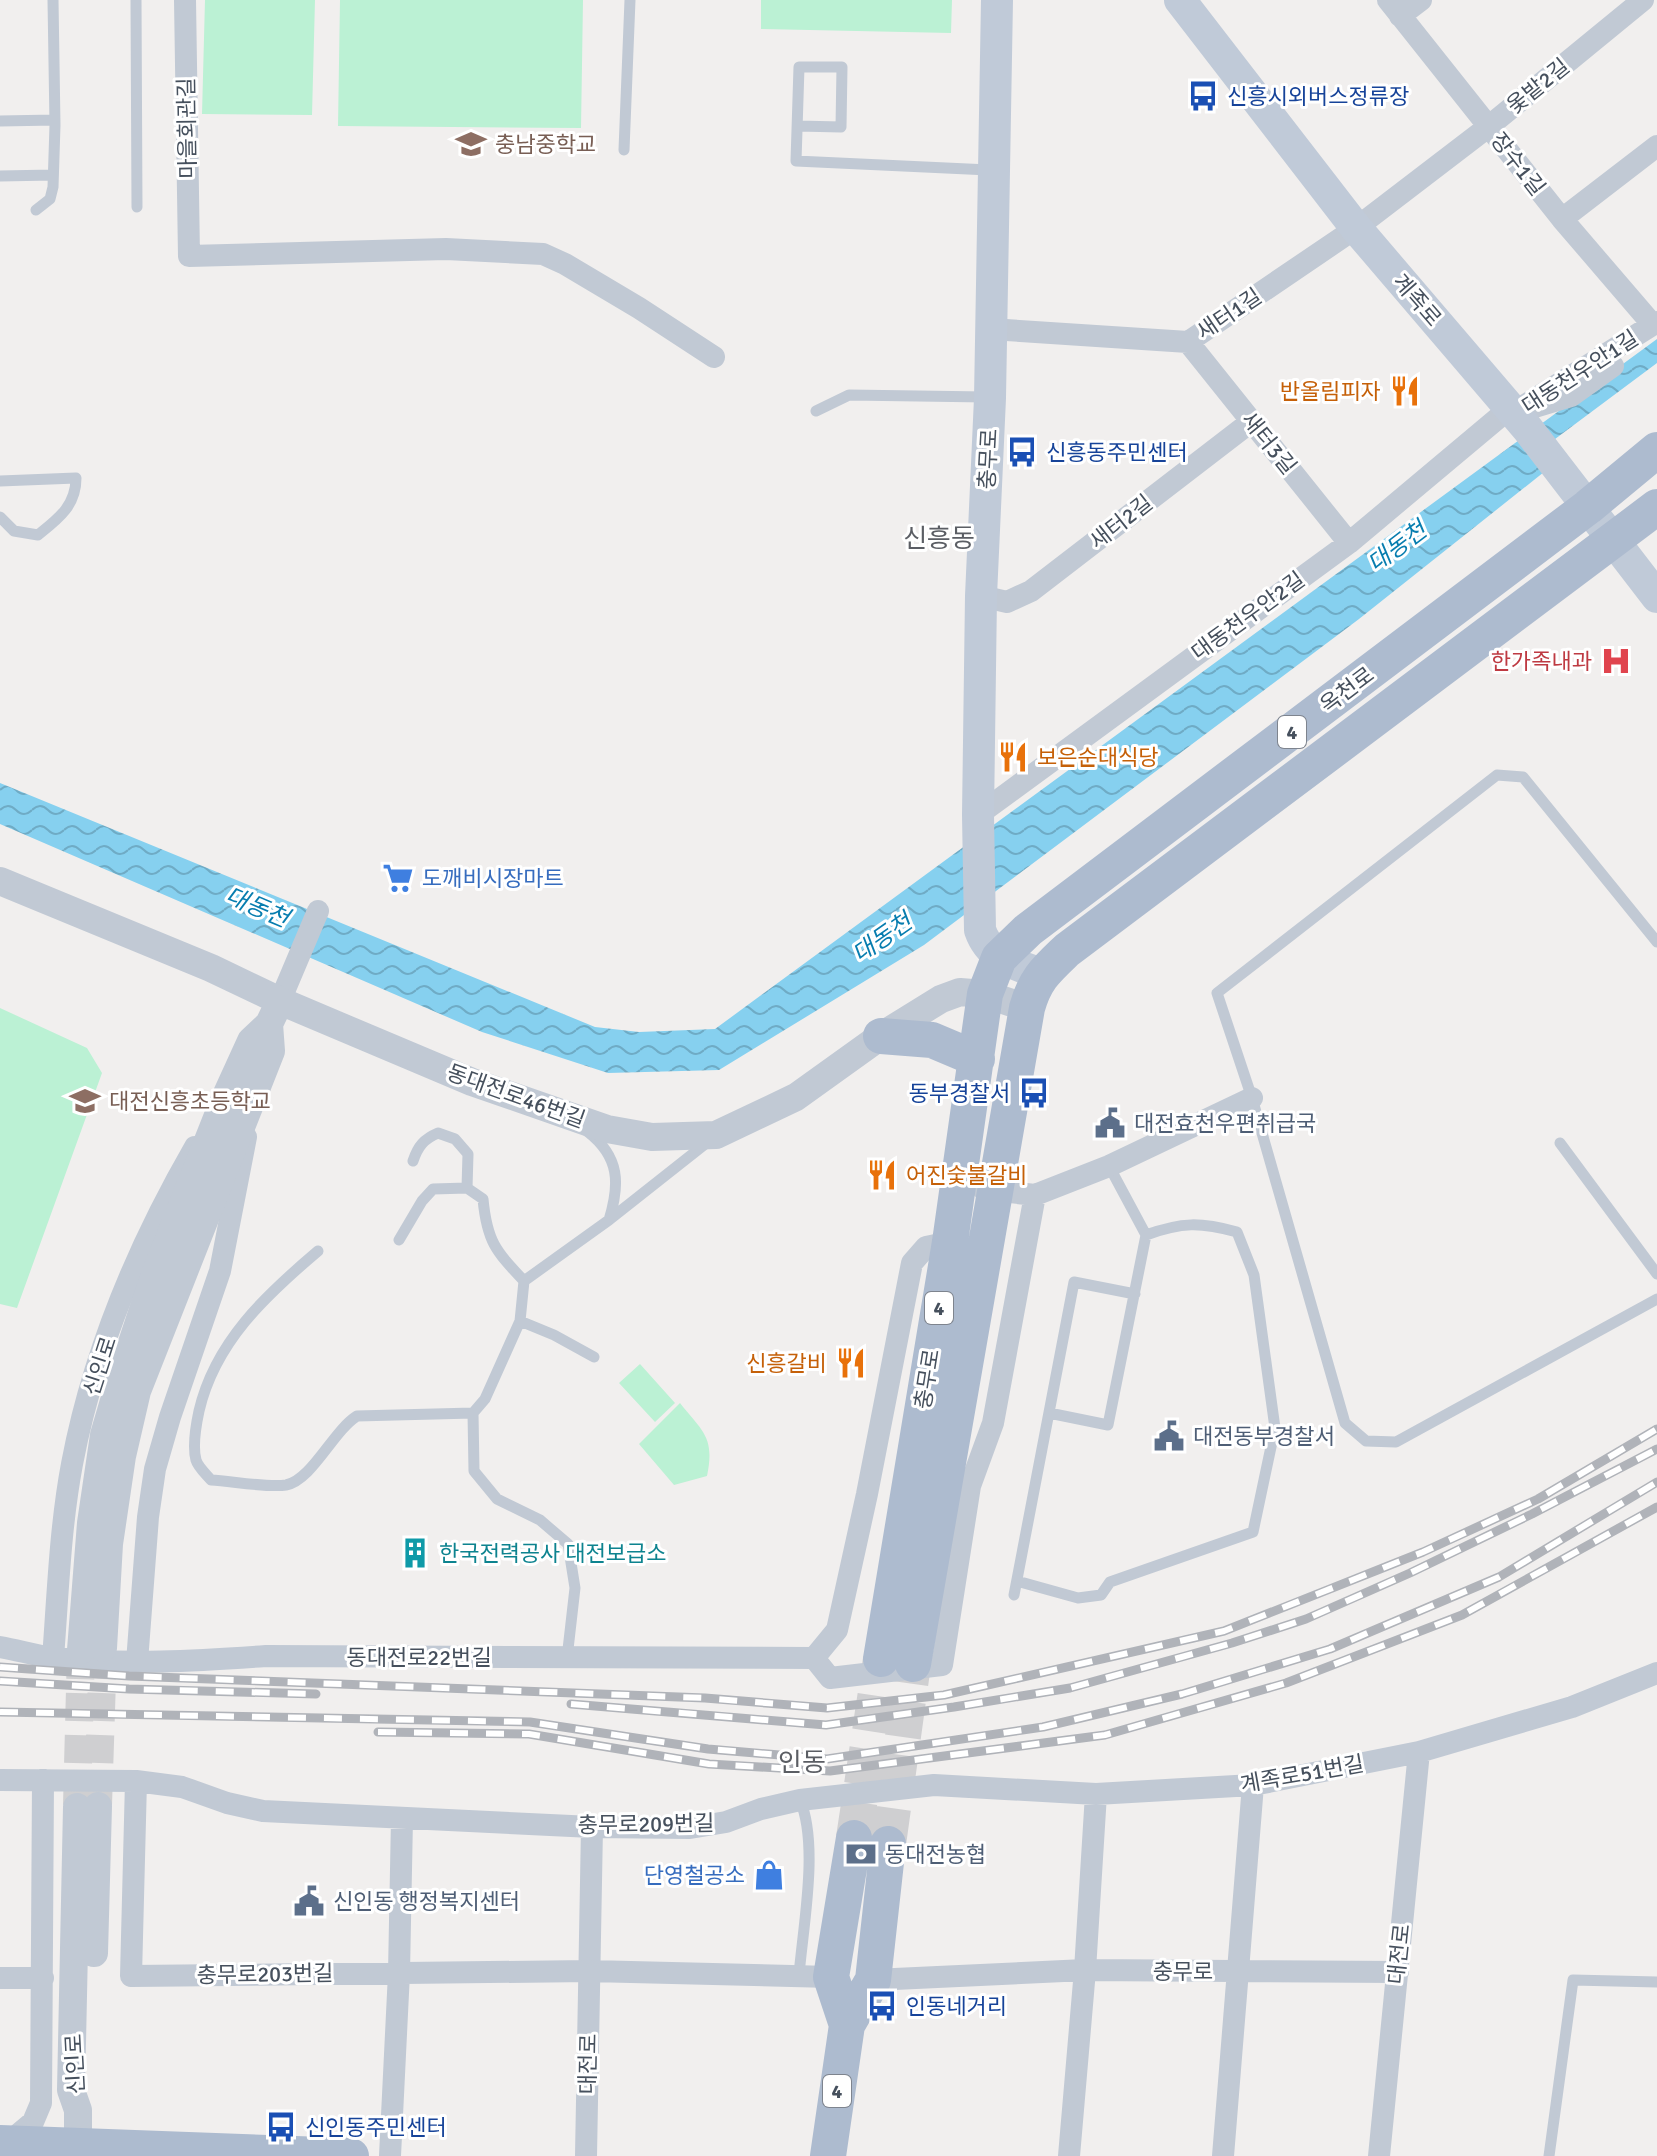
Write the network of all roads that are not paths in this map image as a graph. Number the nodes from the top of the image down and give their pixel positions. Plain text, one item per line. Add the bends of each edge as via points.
1 (53, 0) edge
2 (136, 0) edge
3 (185, 0) edge
4 (630, 0) edge
5 (997, 0) edge
6 (1180, 0) edge
7 (1421, 0) edge
8 (1643, 0) edge
9 (1394, 8) edge
10 (55, 120) junction
11 (0, 121) edge
12 (798, 126) junction
13 (1488, 127) junction
14 (1657, 146) edge
15 (624, 150) dead end
16 (994, 171) junction
17 (53, 175) junction
18 (0, 176) edge
19 (137, 207) dead end
20 (36, 210) dead end
21 (1562, 219) junction
22 (1356, 228) junction
23 (1656, 327) edge
24 (990, 329) junction
25 (1188, 342) junction
26 (714, 357) dead end
27 (990, 398) junction
28 (816, 411) dead end
29 (1517, 416) junction
30 (1252, 421) junction
31 (1657, 450) edge
32 (0, 481) edge
33 (1588, 507) junction
34 (1657, 507) edge
35 (0, 517) edge
36 (1612, 542) junction
37 (1349, 543) junction
38 (981, 596) junction
39 (1657, 597) edge
40 (978, 815) junction
41 (0, 881) edge
42 (318, 911) dead end
43 (1657, 942) edge
44 (999, 958) junction
45 (1041, 974) junction
46 (985, 994) junction
47 (279, 1003) junction
48 (1027, 1008) junction
49 (881, 1036) junction
50 (977, 1059) junction
51 (1252, 1098) junction
52 (238, 1099) junction
53 (565, 1115) junction
54 (716, 1135) junction
55 (1560, 1143) dead end
56 (413, 1161) dead end
57 (1109, 1166) junction
58 (957, 1187) junction
59 (467, 1188) junction
60 (998, 1191) junction
61 (1035, 1195) junction
62 (609, 1220) junction
63 (1146, 1235) junction
64 (399, 1240) dead end
65 (950, 1242) junction
66 (318, 1251) dead end
67 (1657, 1274) edge
68 (524, 1281) junction
69 (1135, 1294) junction
70 (1657, 1299) edge
71 (520, 1321) junction
72 (594, 1357) dead end
73 (473, 1413) junction
74 (1049, 1413) junction
75 (1017, 1581) junction
76 (1014, 1595) dead end
77 (0, 1647) edge
78 (92, 1649) tunnel mouth
79 (53, 1658) junction
80 (567, 1658) junction
81 (814, 1658) junction
82 (137, 1662) junction
83 (1657, 1673) edge
84 (1419, 1752) junction
85 (0, 1780) edge
86 (43, 1780) junction
87 (136, 1781) junction
88 (934, 1785) joint
89 (1253, 1785) junction
90 (1096, 1794) junction
91 (800, 1800) junction
92 (88, 1806) tunnel mouth
93 (402, 1818) junction
94 (592, 1827) junction
95 (1085, 1970) junction
96 (590, 1971) junction
97 (1239, 1972) junction
98 (1398, 1972) junction
99 (399, 1973) junction
100 (815, 1976) junction
101 (0, 1978) edge
102 (43, 1978) junction
103 (873, 1980) junction
104 (1657, 1982) edge
105 (847, 2025) junction
106 (4, 2143) edge
107 (64, 2149) edge
108 (351, 2156) edge
109 (390, 2156) edge
110 (586, 2156) edge
111 (828, 2156) edge
112 (1069, 2156) edge
113 (1223, 2156) edge
114 (1379, 2156) edge
115 (1549, 2156) edge

1 - 10 lane
2 - 19 lane
3 - 26 street, 마을회관길 via 189,256 446,249 543,254
4 - 15 lane
5 - 16 main road, 충무로
6 - 22 main road, 계족로
7 - 9 street
8 - 13 street, 옻밭2길
9 - 13 street, 장수1길
10 - 11 lane
10 - 17 lane
12 - 12 lane via 841,127 842,67 799,67
12 - 16 lane via 796,161
13 - 21 street, 장수1길
13 - 22 street, 옻밭2길
14 - 21 street
16 - 24 main road, 충무로
17 - 18 lane
17 - 20 lane via 50,199
21 - 23 street, 장수1길
22 - 25 street, 새터1길
22 - 29 main road, 계족로
23 - 29 street, 대동천우안1길
24 - 25 street, 새터1길
24 - 27 main road, 충무로
25 - 30 street, 새터3길
27 - 28 lane via 849,395
27 - 38 main road, 충무로
29 - 33 main road, 계족로
29 - 37 street, 대동천우안2길
30 - 37 street, 새터3길
30 - 38 street, 새터2길 via 1031,591 1007,602
31 - 33 main road, 옥천로 / 4
32 - 35 lane via 76,478 76,492 65,513 38,535 14,531
33 - 36 main road, 계족로
33 - 44 main road, 옥천로 / 4 via 1028,930
34 - 36 main road
36 - 39 main road, 계족로
36 - 45 main road
37 - 40 street, 대동천우안2길
38 - 40 main road, 충무로
40 - 44 main road, 충무로 via 980,918 985,943
41 - 47 street, 동대전로46번길 via 211,968
42 - 47 street
43 - 51 lane via 1523,777 1497,775 1217,993
44 - 45 main road
44 - 46 main road, 충무로 / 4
45 - 48 main road, 충무로 / 4
46 - 48 street, 동대전로46번길
46 - 49 street, 동대전로46번길 via 960,992 941,999
46 - 50 main road, 충무로 / 4
47 - 52 street, 신인로 via 271,1051
47 - 53 street, 동대전로46번길
48 - 60 main road, 충무로 / 4
49 - 50 main road via 932,1040
49 - 54 street, 동대전로46번길 via 796,1097
50 - 58 main road, 충무로 / 4
51 - 57 street
51 - 70 lane via 1345,1423 1366,1441 1396,1442
52 - 78 street, 신인로 via 137,1391
52 - 79 street, 신인로 via 174,1183 144,1245 94,1380 63,1523
52 - 82 street, 신인로 via 245,1146 220,1271 155,1469
53 - 54 street, 동대전로46번길 via 652,1137
53 - 62 lane via 599,1140 615,1168 617,1193
54 - 62 lane
55 - 67 lane
56 - 59 lane via 426,1138 438,1133 455,1139 468,1154
57 - 61 street
57 - 63 lane
58 - 60 street
58 - 65 main road, 충무로 / 4
59 - 64 lane via 433,1189
59 - 68 lane via 483,1199 496,1251
60 - 61 street
60 - 65 main road, 충무로 / 4 via 897,1662
61 - 81 street via 993,1423 970,1486 942,1665 830,1678
62 - 68 lane
63 - 69 lane
63 - 75 lane via 1176,1225 1206,1224 1237,1232 1254,1275 1275,1428 1253,1532 1110,1582 1101,1595 1078,1598
65 - 81 street via 926,1247 912,1263 837,1630
66 - 73 lane via 271,1290 229,1340 204,1389 195,1427 196,1461 211,1480 287,1485 302,1478 345,1423 357,1416
68 - 71 lane
69 - 74 lane via 1108,1425
69 - 74 lane via 1074,1282
71 - 72 lane
71 - 73 lane via 485,1399
73 - 80 lane via 474,1471 497,1499 540,1520 568,1544 575,1588
74 - 75 lane
75 - 76 lane
77 - 79 street, 동대전로22번길
79 - 82 street, 동대전로22번길
80 - 81 street, 동대전로22번길
80 - 82 street, 동대전로22번길 via 266,1656
83 - 84 street, 계족로51번길 via 1572,1707
84 - 89 street, 계족로51번길
84 - 98 street, 대전로
85 - 86 street, 충무로209번길
86 - 87 street, 충무로209번길
86 - 102 street
87 - 93 street, 충무로209번길 via 182,1787 263,1811
87 - 99 street, 충무로203번길 via 131,1976
88 - 90 street, 계족로51번길
88 - 91 street, 충무로209번길
89 - 90 street, 계족로51번길
89 - 97 street
90 - 95 street
91 - 94 street, 충무로209번길 via 690,1828
91 - 100 lane via 807,1817
92 - 107 street, 신인로 via 71,2090 78,2110
93 - 94 street, 충무로209번길
93 - 99 street
94 - 96 street
95 - 97 street, 충무로
95 - 103 street, 충무로
95 - 112 street
96 - 99 street, 충무로203번길
96 - 100 street, 충무로203번길
96 - 110 street, 대전로
97 - 98 street, 충무로
97 - 113 street
98 - 114 street, 대전로
99 - 109 street
100 - 103 main road, 4 via 871,1841
100 - 105 main road, 4
101 - 102 street
102 - 106 street via 41,2103 33,2122
103 - 105 main road, 4
104 - 115 lane via 1573,1980
105 - 111 main road, 4
106 - 107 main road
107 - 108 main road

